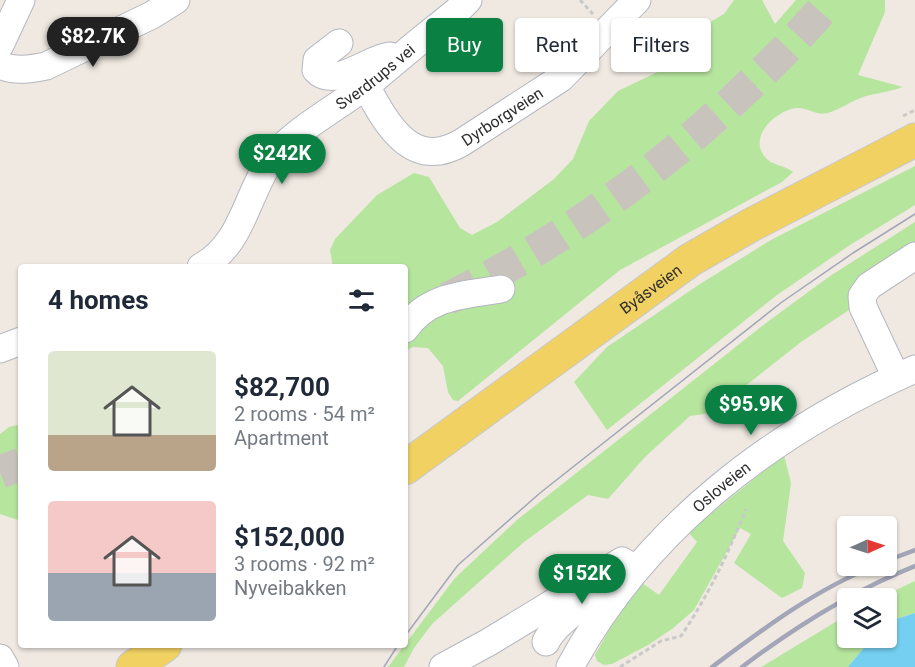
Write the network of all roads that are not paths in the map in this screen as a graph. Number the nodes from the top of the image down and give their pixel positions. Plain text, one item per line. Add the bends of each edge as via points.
1 (21, 0) edge
2 (176, 0) edge
3 (468, 0) edge
4 (637, 0) edge
5 (339, 43) dead end
6 (0, 45) edge
7 (402, 55) junction
8 (0, 65) edge
9 (366, 86) junction
10 (915, 140) edge
11 (915, 256) edge
12 (206, 264) edge
13 (501, 289) dead end
14 (408, 326) edge
15 (18, 341) edge
16 (0, 349) edge
17 (906, 373) edge
18 (408, 466) edge
19 (636, 569) junction
20 (614, 598) junction
21 (546, 642) dead end
22 (161, 648) edge
23 (0, 658) edge
24 (4, 667) edge
25 (134, 667) edge
26 (443, 667) edge
27 (570, 667) edge

1 - 6 street
2 - 8 street via 46,66 28,69
3 - 7 street, Sverdrups vei
4 - 9 street, Dyrborgveien via 561,78 447,150 432,152 410,146 390,126
5 - 7 street via 317,60 319,74 341,75 379,58
7 - 9 street, Sverdrups vei
9 - 12 street, Sverdrups vei via 277,153 236,233 218,256
10 - 18 main road, Byåsveien via 690,260
11 - 17 street via 869,286 862,296 863,307
13 - 14 street via 435,302
15 - 16 street
17 - 19 street, Osloveien via 814,419 737,473 680,520
19 - 20 street, Osloveien
19 - 26 street via 622,561
20 - 21 street via 601,596 589,602 558,625
20 - 27 street, Osloveien
22 - 25 main road
23 - 24 street

